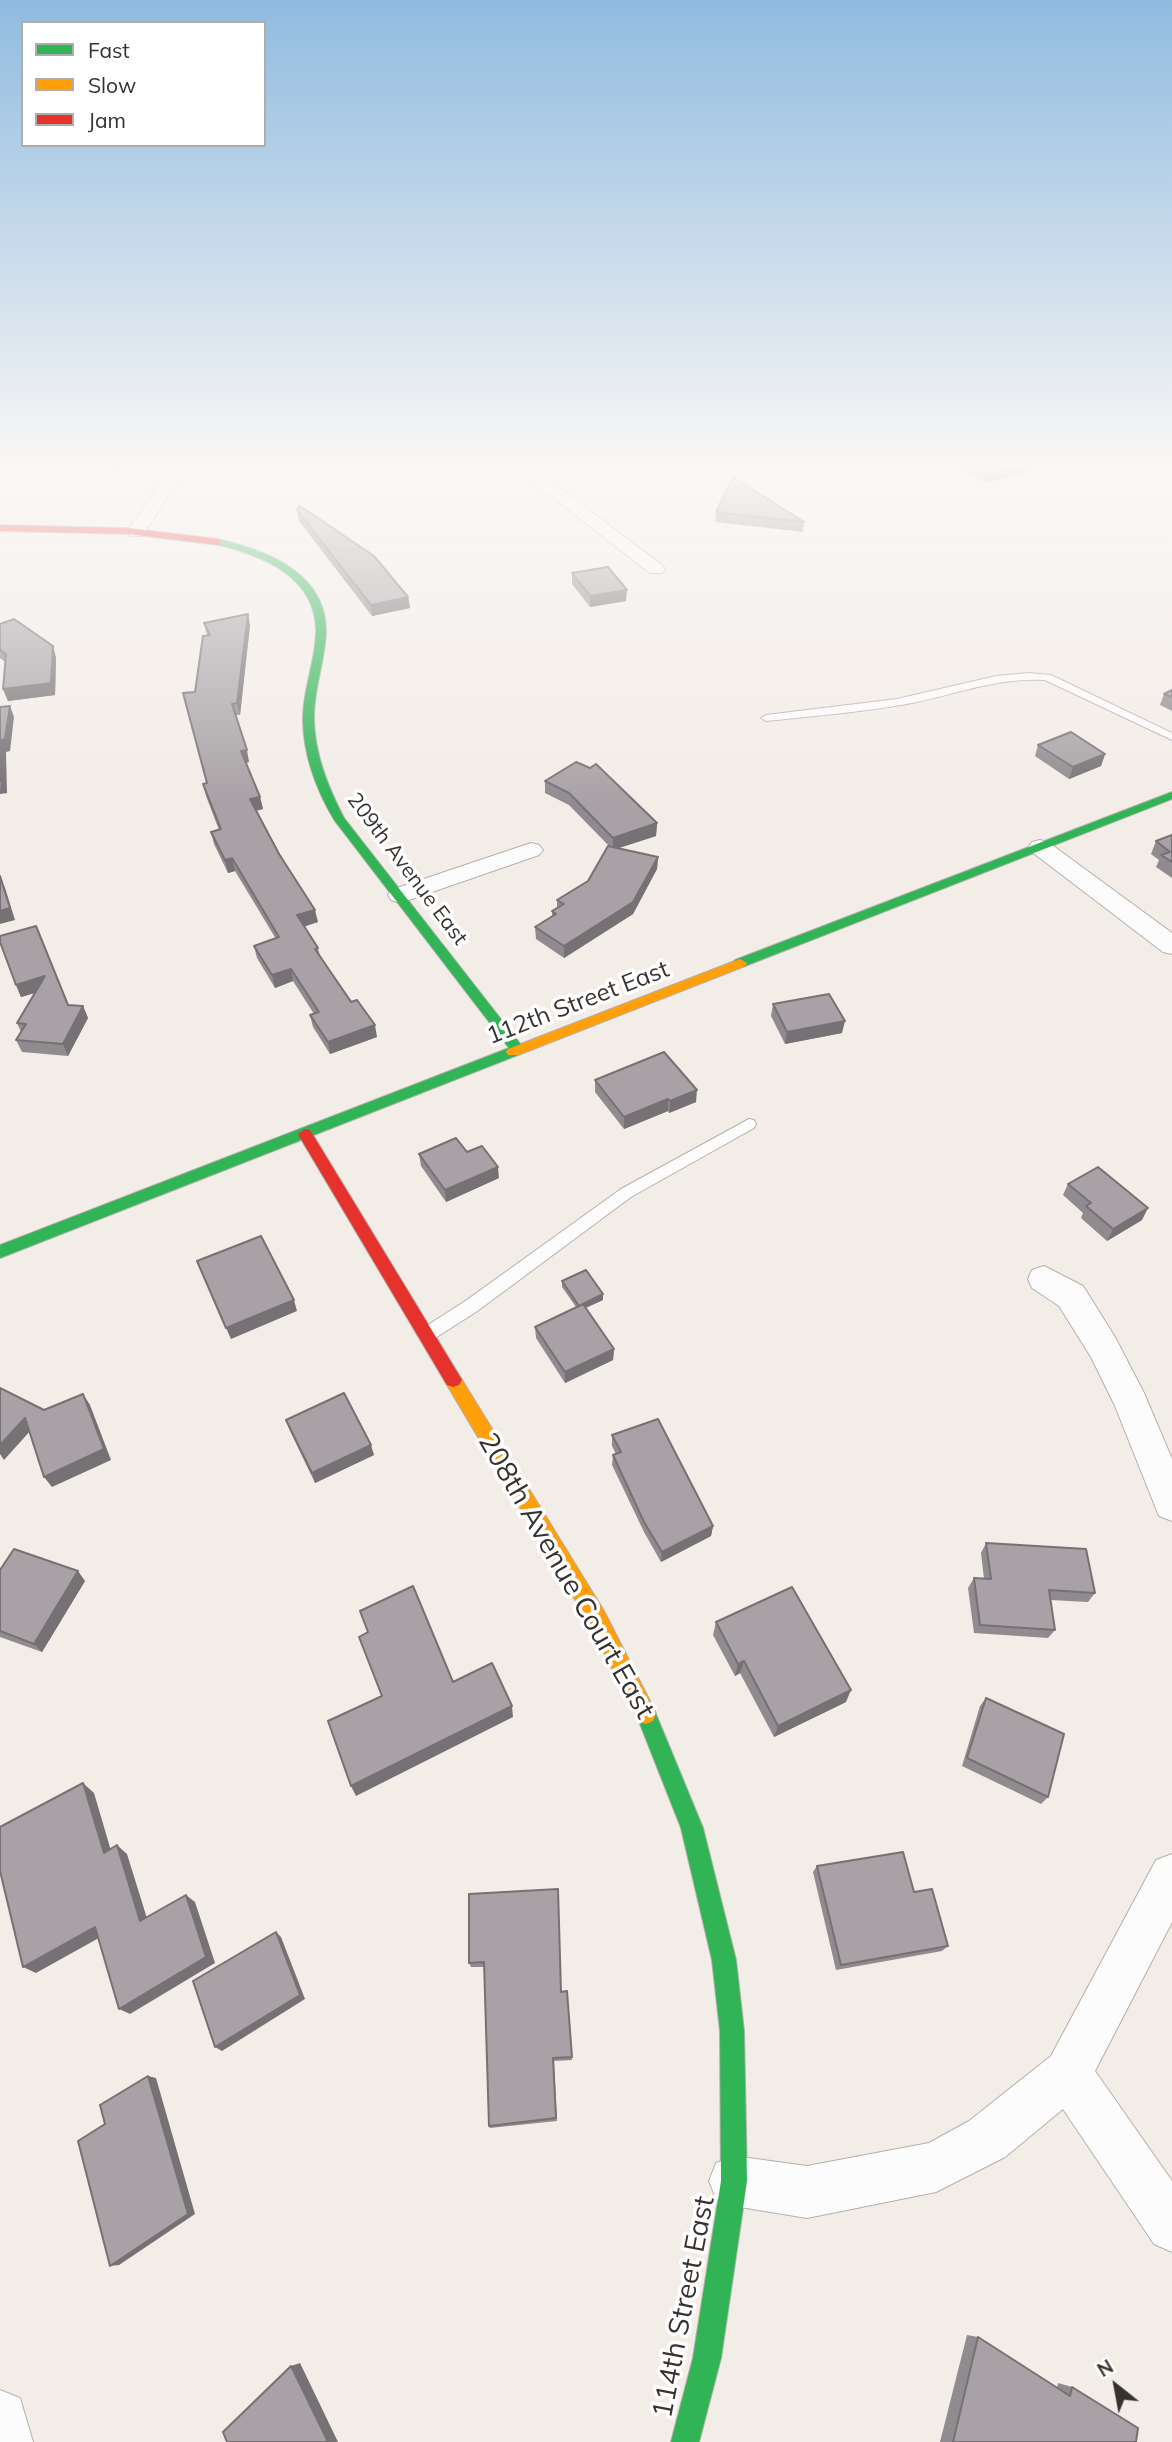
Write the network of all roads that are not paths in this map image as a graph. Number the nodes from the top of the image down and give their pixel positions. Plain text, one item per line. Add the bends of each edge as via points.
1 (294, 576) edge
2 (766, 718) dead end
3 (1172, 737) edge
4 (1172, 795) edge
5 (1040, 847) junction
6 (531, 850) dead end
7 (400, 895) junction
8 (1172, 946) edge
9 (518, 1050) junction
10 (749, 1124) dead end
11 (304, 1134) junction
12 (0, 1252) edge
13 (1044, 1279) dead end
14 (426, 1335) junction
15 (1172, 1504) edge
16 (1172, 1876) edge
17 (1068, 2073) junction
18 (734, 2181) junction
19 (1172, 2226) edge
20 (0, 2418) edge
21 (5, 2442) edge
22 (685, 2442) edge

1 - 7 street, 209th Avenue East via 314,596 321,621 309,705 311,741 322,783 339,819
2 - 3 lane via 915,699 1007,675 1029,675 1047,677
4 - 5 street, 112th Street East
5 - 8 street
5 - 9 street, 112th Street East
6 - 7 street
7 - 9 street, 209th Avenue East
9 - 11 street, 112th Street East
10 - 14 lane via 626,1193
11 - 12 street, 112th Street East
11 - 14 street, 208th Avenue Court East
13 - 15 street via 1071,1296 1103,1347 1132,1404
14 - 18 street, 208th Avenue Court East via 609,1640 649,1720 692,1828 724,1959 732,2031
16 - 17 street
17 - 18 street via 987,2139 936,2167 807,2192
17 - 19 street
18 - 22 street, 114th Street East via 707,2358
20 - 21 street

